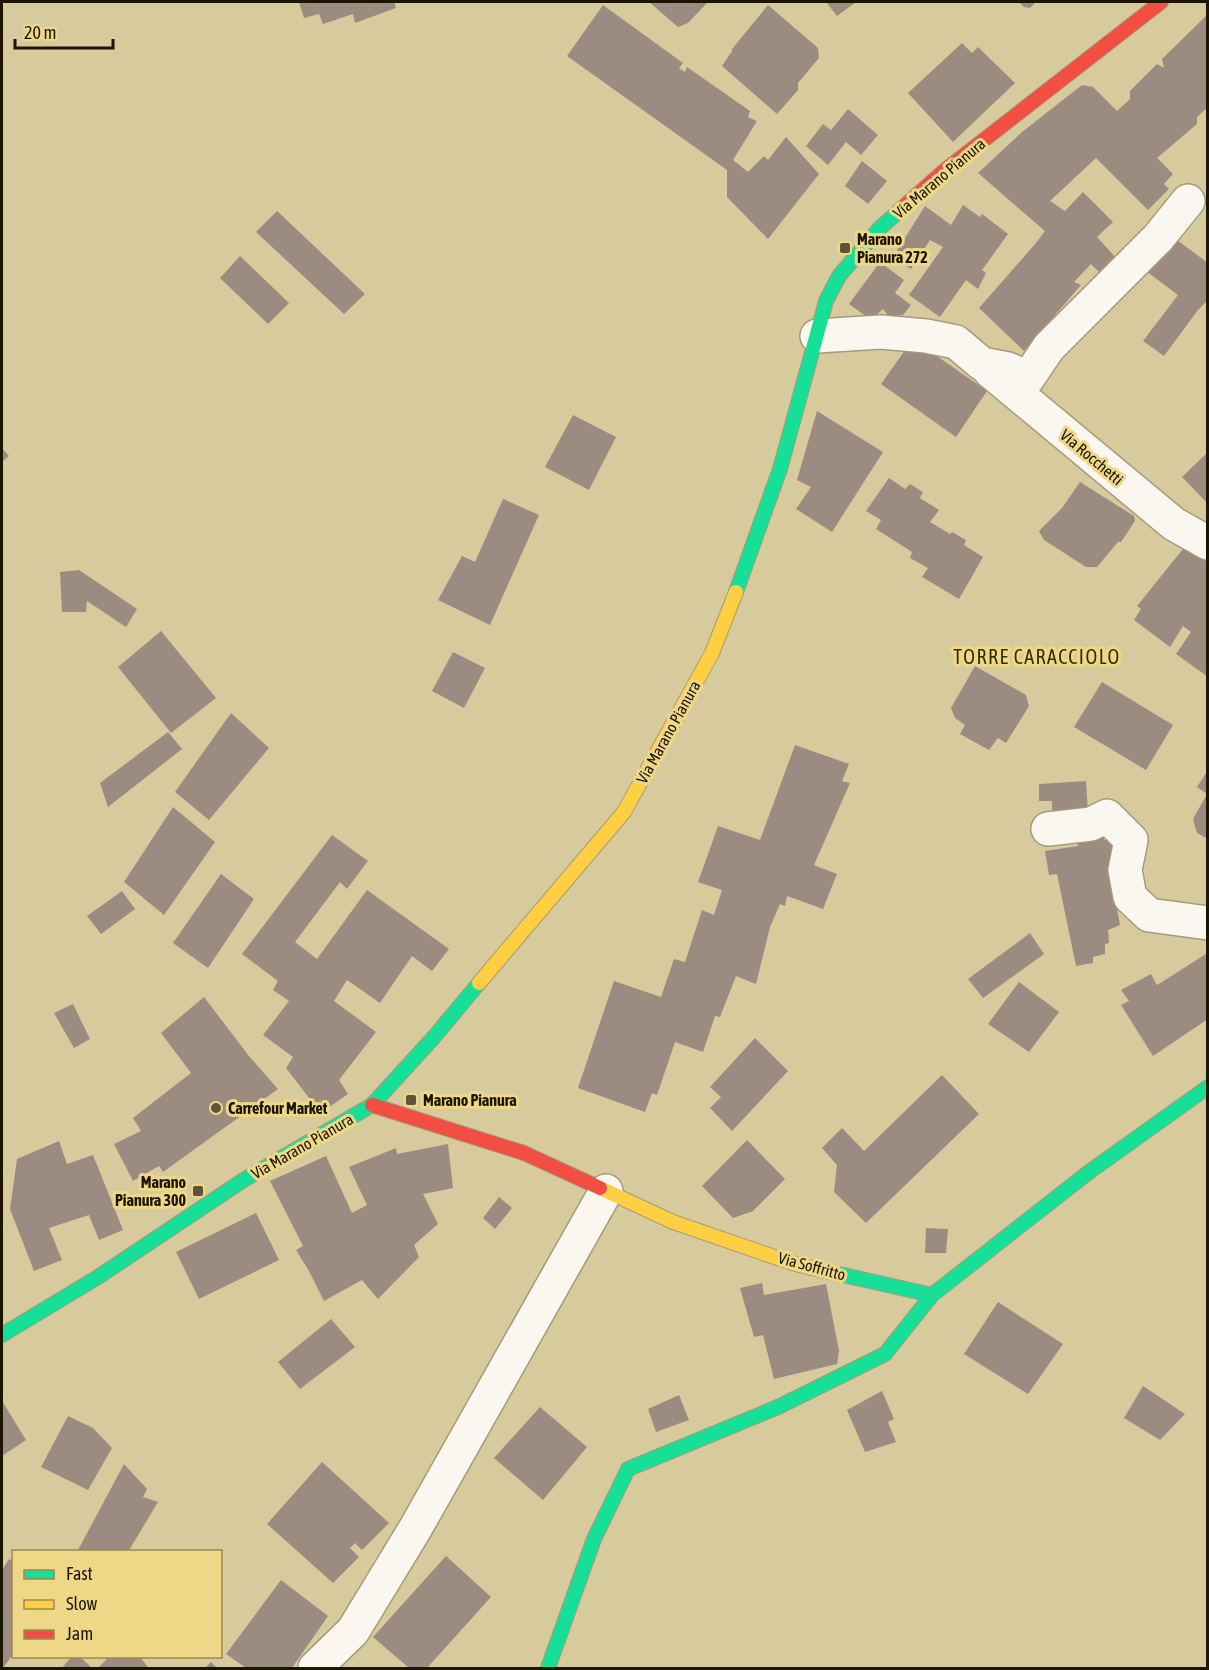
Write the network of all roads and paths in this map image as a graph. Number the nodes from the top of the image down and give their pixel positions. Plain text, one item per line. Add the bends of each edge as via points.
1 (1161, 2) edge
2 (1188, 201) dead end
3 (817, 336) junction
4 (982, 364) junction
5 (1208, 543) edge
6 (1048, 829) dead end
7 (1208, 923) edge
8 (1208, 1088) edge
9 (372, 1105) junction
10 (606, 1191) junction
11 (932, 1295) junction
12 (2, 1335) edge
13 (315, 1668) edge
14 (548, 1668) edge

1 - 3 street, Via Marano Pianura via 944,171 879,229 839,276 826,301
2 - 4 street, Via Rocchetti via 1158,238 1049,347 1028,378
3 - 4 street, Via Rocchetti via 881,332 926,336 956,342
3 - 9 street, Via Marano Pianura via 780,469 712,653 624,812
4 - 5 street, Via Rocchetti via 1174,524
6 - 7 street via 1091,824 1107,816 1131,840 1125,870 1130,897 1149,915
8 - 11 street via 1089,1172
9 - 10 street, Via Soffritto via 524,1153
9 - 12 street, Via Marano Pianura via 242,1181 98,1277
10 - 11 street, Via Soffritto via 673,1222 792,1263
10 - 13 street via 415,1530 353,1631
11 - 14 street via 885,1354 778,1407 628,1469 594,1539

